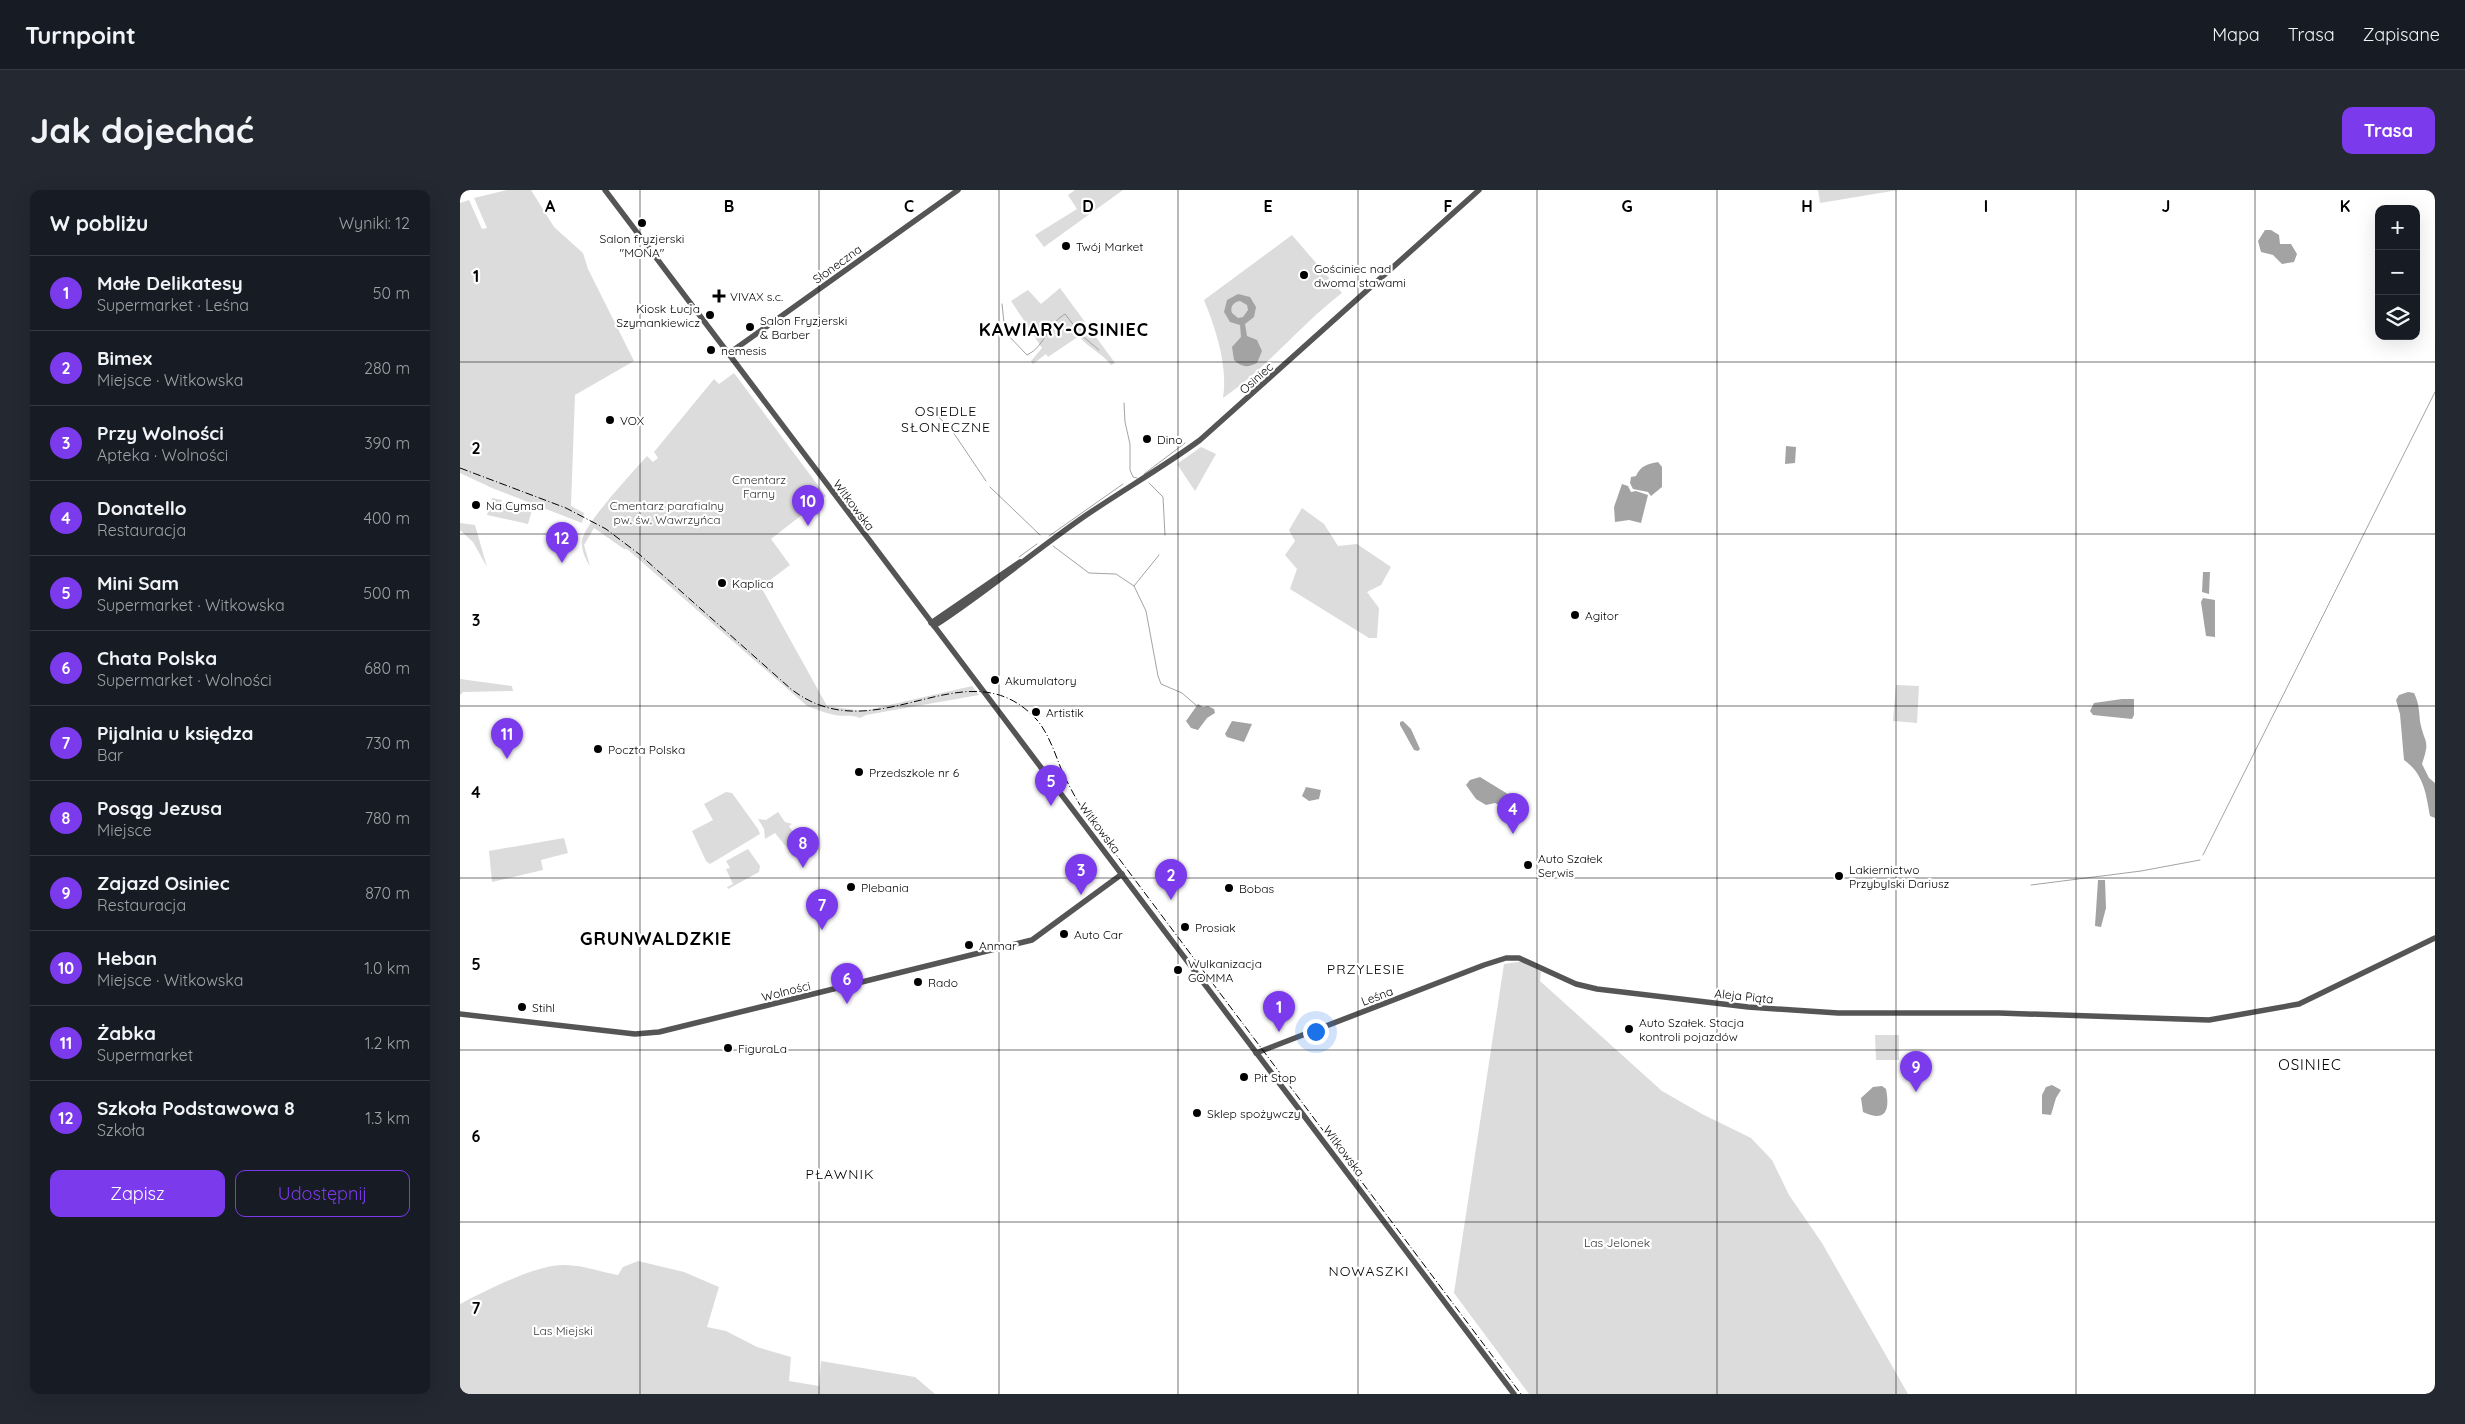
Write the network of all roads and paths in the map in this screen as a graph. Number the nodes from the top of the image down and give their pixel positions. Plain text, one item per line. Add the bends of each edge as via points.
1 (605, 190) edge
2 (958, 190) edge
3 (1478, 190) edge
4 (728, 354) junction
5 (932, 624) junction
6 (1122, 874) junction
7 (2435, 938) edge
8 (1534, 963) joint
9 (460, 1014) edge
10 (1256, 1053) junction
11 (1514, 1394) edge

1 - 4 street, Witkowska
2 - 4 street, Słoneczna
3 - 5 street, Osiniec via 1206,435
4 - 5 street, Witkowska
5 - 6 street, Witkowska
6 - 9 street, Wolności via 1032,940 659,1032 635,1034
6 - 10 street, Witkowska
7 - 8 street, Aleja Piąta via 2299,1004 2228,1018 2193,1021 1957,1013 1838,1013 1740,1006 1597,989 1576,984
8 - 10 street, Leśna via 1519,958 1500,959
10 - 11 street, Witkowska

